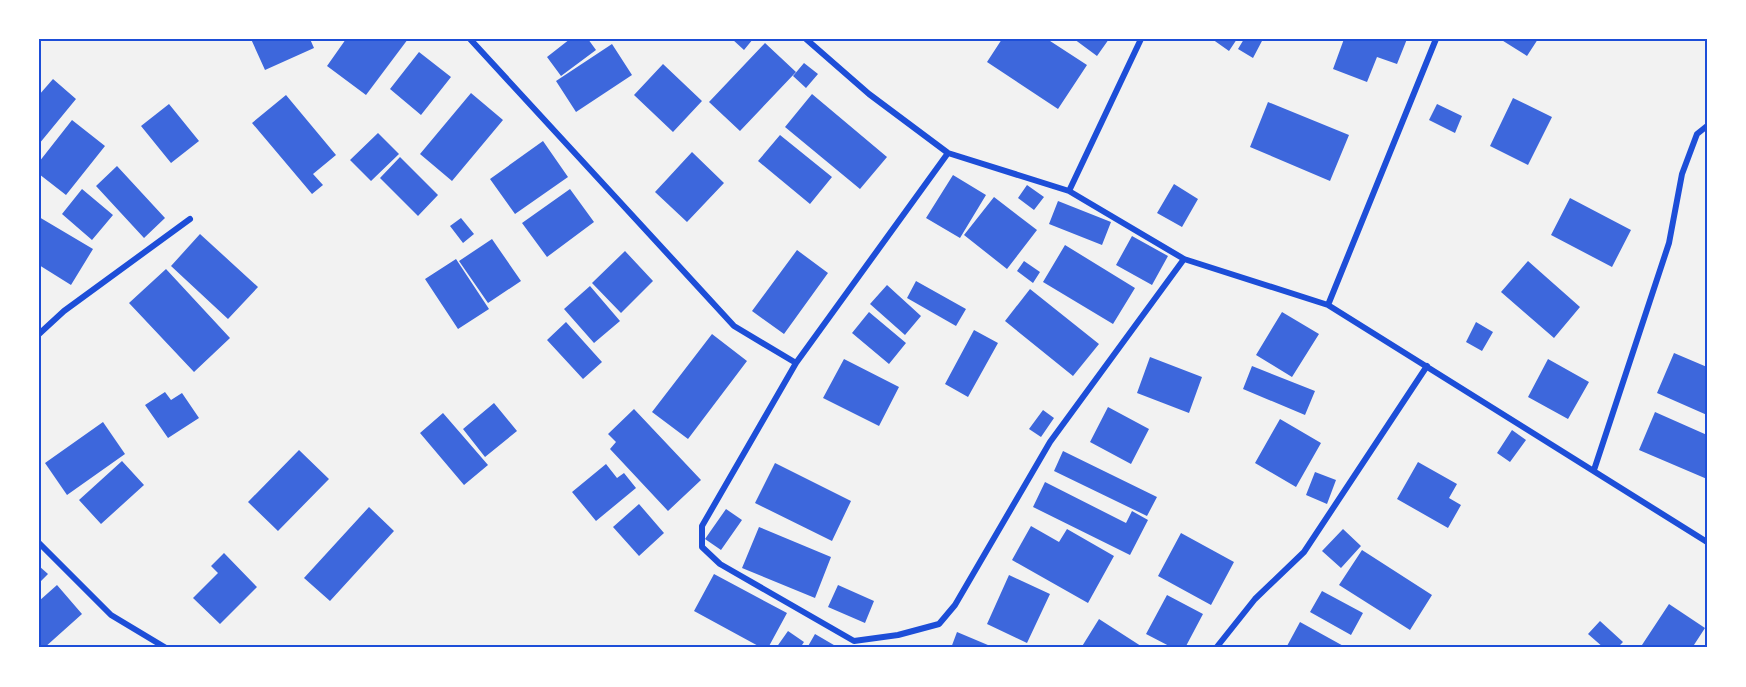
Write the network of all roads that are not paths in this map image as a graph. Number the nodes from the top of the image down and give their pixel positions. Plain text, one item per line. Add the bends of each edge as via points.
1 (470, 39) edge
2 (1141, 39) edge
3 (1436, 39) edge
4 (811, 40) edge
5 (1707, 126) edge
6 (948, 153) junction
7 (1069, 190) junction
8 (190, 219) dead end
9 (1184, 259) junction
10 (1328, 305) junction
11 (39, 334) edge
12 (796, 363) junction
13 (1427, 366) junction
14 (1594, 470) junction
15 (1707, 542) edge
16 (39, 543) edge
17 (166, 648) edge
18 (1216, 648) edge

1 - 12 street via 734,326
2 - 7 street
3 - 10 street
4 - 6 street via 869,94
5 - 14 street via 1697,134 1682,174 1669,243
6 - 7 street
6 - 12 street
7 - 9 street
8 - 11 street via 64,311
9 - 10 street
9 - 12 street via 1050,442 955,605 939,624 898,635 854,641 720,564 702,548 702,526
10 - 13 street
13 - 14 street
13 - 18 street via 1304,552 1255,599
14 - 15 street
16 - 17 street via 111,615

